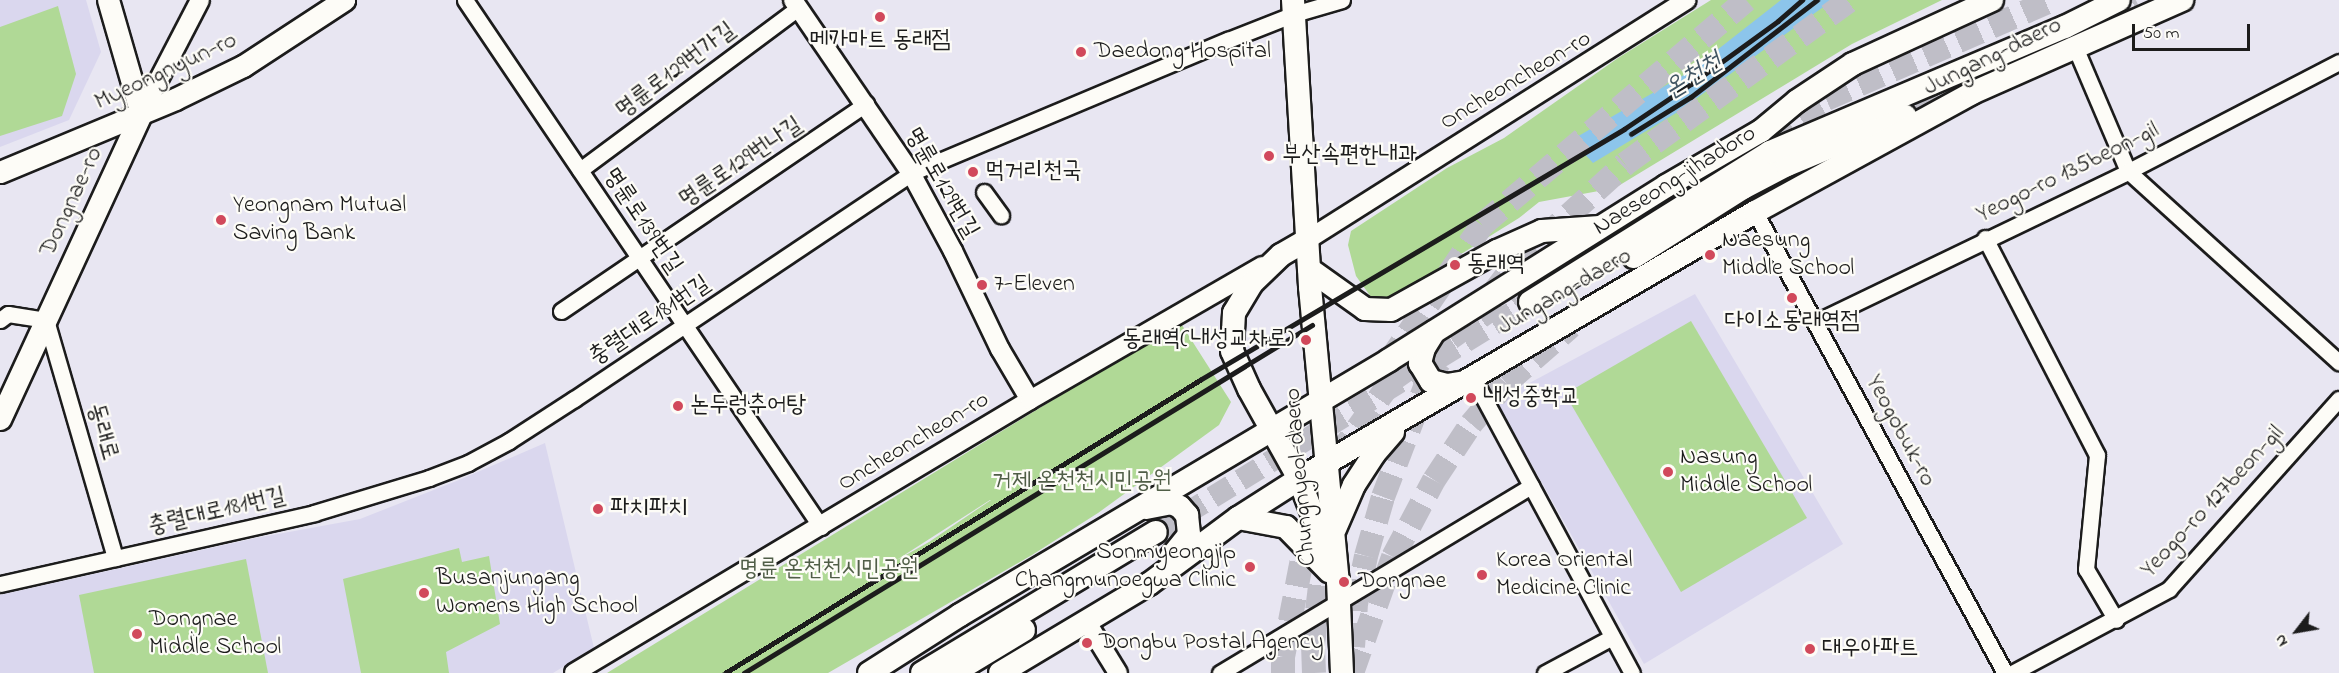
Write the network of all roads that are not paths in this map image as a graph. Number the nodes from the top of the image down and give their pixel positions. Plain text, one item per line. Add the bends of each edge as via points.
1 (108, 0) edge
2 (200, 0) edge
3 (344, 0) edge
4 (465, 0) edge
5 (1342, 0) edge
6 (1687, 0) edge
7 (2119, 0) tunnel mouth
8 (2182, 0) edge
9 (1984, 2) edge
10 (796, 4) edge
11 (1293, 7) edge
12 (2075, 47) junction
13 (2339, 62) edge
14 (1972, 93) junction
15 (866, 104) junction
16 (141, 114) junction
17 (580, 170) junction
18 (2128, 171) junction
19 (0, 172) edge
20 (911, 173) junction
21 (984, 192) dead end
22 (1755, 212) junction
23 (1001, 215) dead end
24 (1604, 227) junction
25 (1985, 238) junction
26 (1281, 255) junction
27 (1309, 257) junction
28 (641, 259) junction
29 (561, 311) dead end
30 (0, 320) edge
31 (46, 320) junction
32 (1816, 322) junction
33 (685, 324) junction
34 (1435, 331) junction
35 (2339, 362) edge
36 (1469, 380) junction
37 (2339, 399) edge
38 (1030, 400) junction
39 (1320, 401) junction
40 (1407, 417) junction
41 (0, 419) edge
42 (1272, 430) junction
43 (1328, 463) junction
44 (1299, 479) junction
45 (1531, 486) junction
46 (1136, 511) junction
47 (1238, 518) junction
48 (821, 527) junction
49 (1333, 533) junction
50 (115, 558) junction
51 (0, 584) edge
52 (1149, 584) junction
53 (1339, 592) junction
54 (2116, 620) junction
55 (1086, 621) junction
56 (1612, 637) junction
57 (574, 673) edge
58 (869, 673) edge
59 (922, 673) edge
60 (953, 673) edge
61 (1000, 673) edge
62 (1118, 673) edge
63 (1220, 673) edge
64 (1342, 673) edge
65 (1545, 673) edge
66 (1632, 673) edge
67 (2005, 673) edge
68 (2012, 673) edge

1 - 16 main road
2 - 16 street
3 - 16 main road, Myeongnyun-ro via 243,66
4 - 17 street, 명륜로139번길
5 - 11 street, 충렬대로181번길
6 - 27 street, Oncheoncheon-ro
7 - 14 main road, Naeseong-jihadoro via 2065,27 1770,152 1534,308 1787,165 1925,108
8 - 12 main road, Jungang-daero
9 - 24 main road, Jungang-daero via 1853,64 1797,101 1761,131
10 - 15 street, 명륜로129번길
10 - 17 street, 명륜로129번가길
11 - 20 street, 충렬대로181번길
11 - 27 main road, Chungnyeol-daero
12 - 14 main road, Jungang-daero
12 - 18 street
13 - 18 street, Yeogo-ro 135beon-gil
14 - 22 main road, Jungang-daero
15 - 20 street, 명륜로129번길
15 - 28 street, 명륜로129번나길
16 - 19 main road, Myeongnyun-ro
16 - 31 main road, Dongnae-ro
17 - 28 street, 명륜로139번길
18 - 25 street, Yeogo-ro 135beon-gil
18 - 35 street
20 - 33 street, 충렬대로181번길
20 - 38 street, 명륜로129번길
21 - 23 street
22 - 32 street, Yeogobuk-ro
22 - 36 main road, Jungang-daero
24 - 27 main road via 1542,231 1497,251 1391,310 1365,309
24 - 34 main road, Jungang-daero
25 - 32 street, Yeogo-ro 135beon-gil
25 - 54 street via 2097,455 2086,569
26 - 27 main road
26 - 38 street, Oncheoncheon-ro
26 - 42 main road via 1249,288 1234,314 1232,351
27 - 39 main road, Chungnyeol-daero
28 - 29 street, 명륜로129번나길
28 - 33 street, 명륜로139번길
30 - 31 street via 8,314
31 - 41 main road, Dongnae-ro
31 - 50 street, 동래로
32 - 67 street, Yeogobuk-ro
33 - 48 street, 명륜로139번길
33 - 50 street, 충렬대로181번길 via 522,433 468,463 314,513
34 - 36 main road via 1420,363 1431,381 1447,385
34 - 39 main road, Jungang-daero
36 - 40 main road, Jungang-daero
36 - 45 street
37 - 54 street, Yeogo-ro 127beon-gil via 2169,589
38 - 48 street, Oncheoncheon-ro
39 - 42 main road, Jungang-daero
39 - 43 main road, Chungnyeol-daero
40 - 43 main road, Jungang-daero
40 - 49 main road via 1374,454 1354,485
42 - 44 main road
42 - 46 main road, Jungang-daero
43 - 44 main road, Jungang-daero
43 - 49 main road, Chungnyeol-daero
44 - 47 main road, Jungang-daero
44 - 53 main road
45 - 53 street
45 - 56 street
46 - 52 main road via 1171,503 1180,507 1190,523 1189,536
46 - 58 main road, Jungang-daero
47 - 52 main road, Jungang-daero
47 - 53 main road via 1286,527
48 - 57 street, Oncheoncheon-ro
49 - 53 main road, Chungnyeol-daero
50 - 51 street, 충렬대로181번길
52 - 55 main road, Jungang-daero
53 - 63 street
53 - 64 main road, Chungnyeol-daero
54 - 68 street, Yeogo-ro 127beon-gil
55 - 61 main road, Jungang-daero
55 - 62 street
56 - 65 street
56 - 66 street
59 - 60 main road via 1160,538

